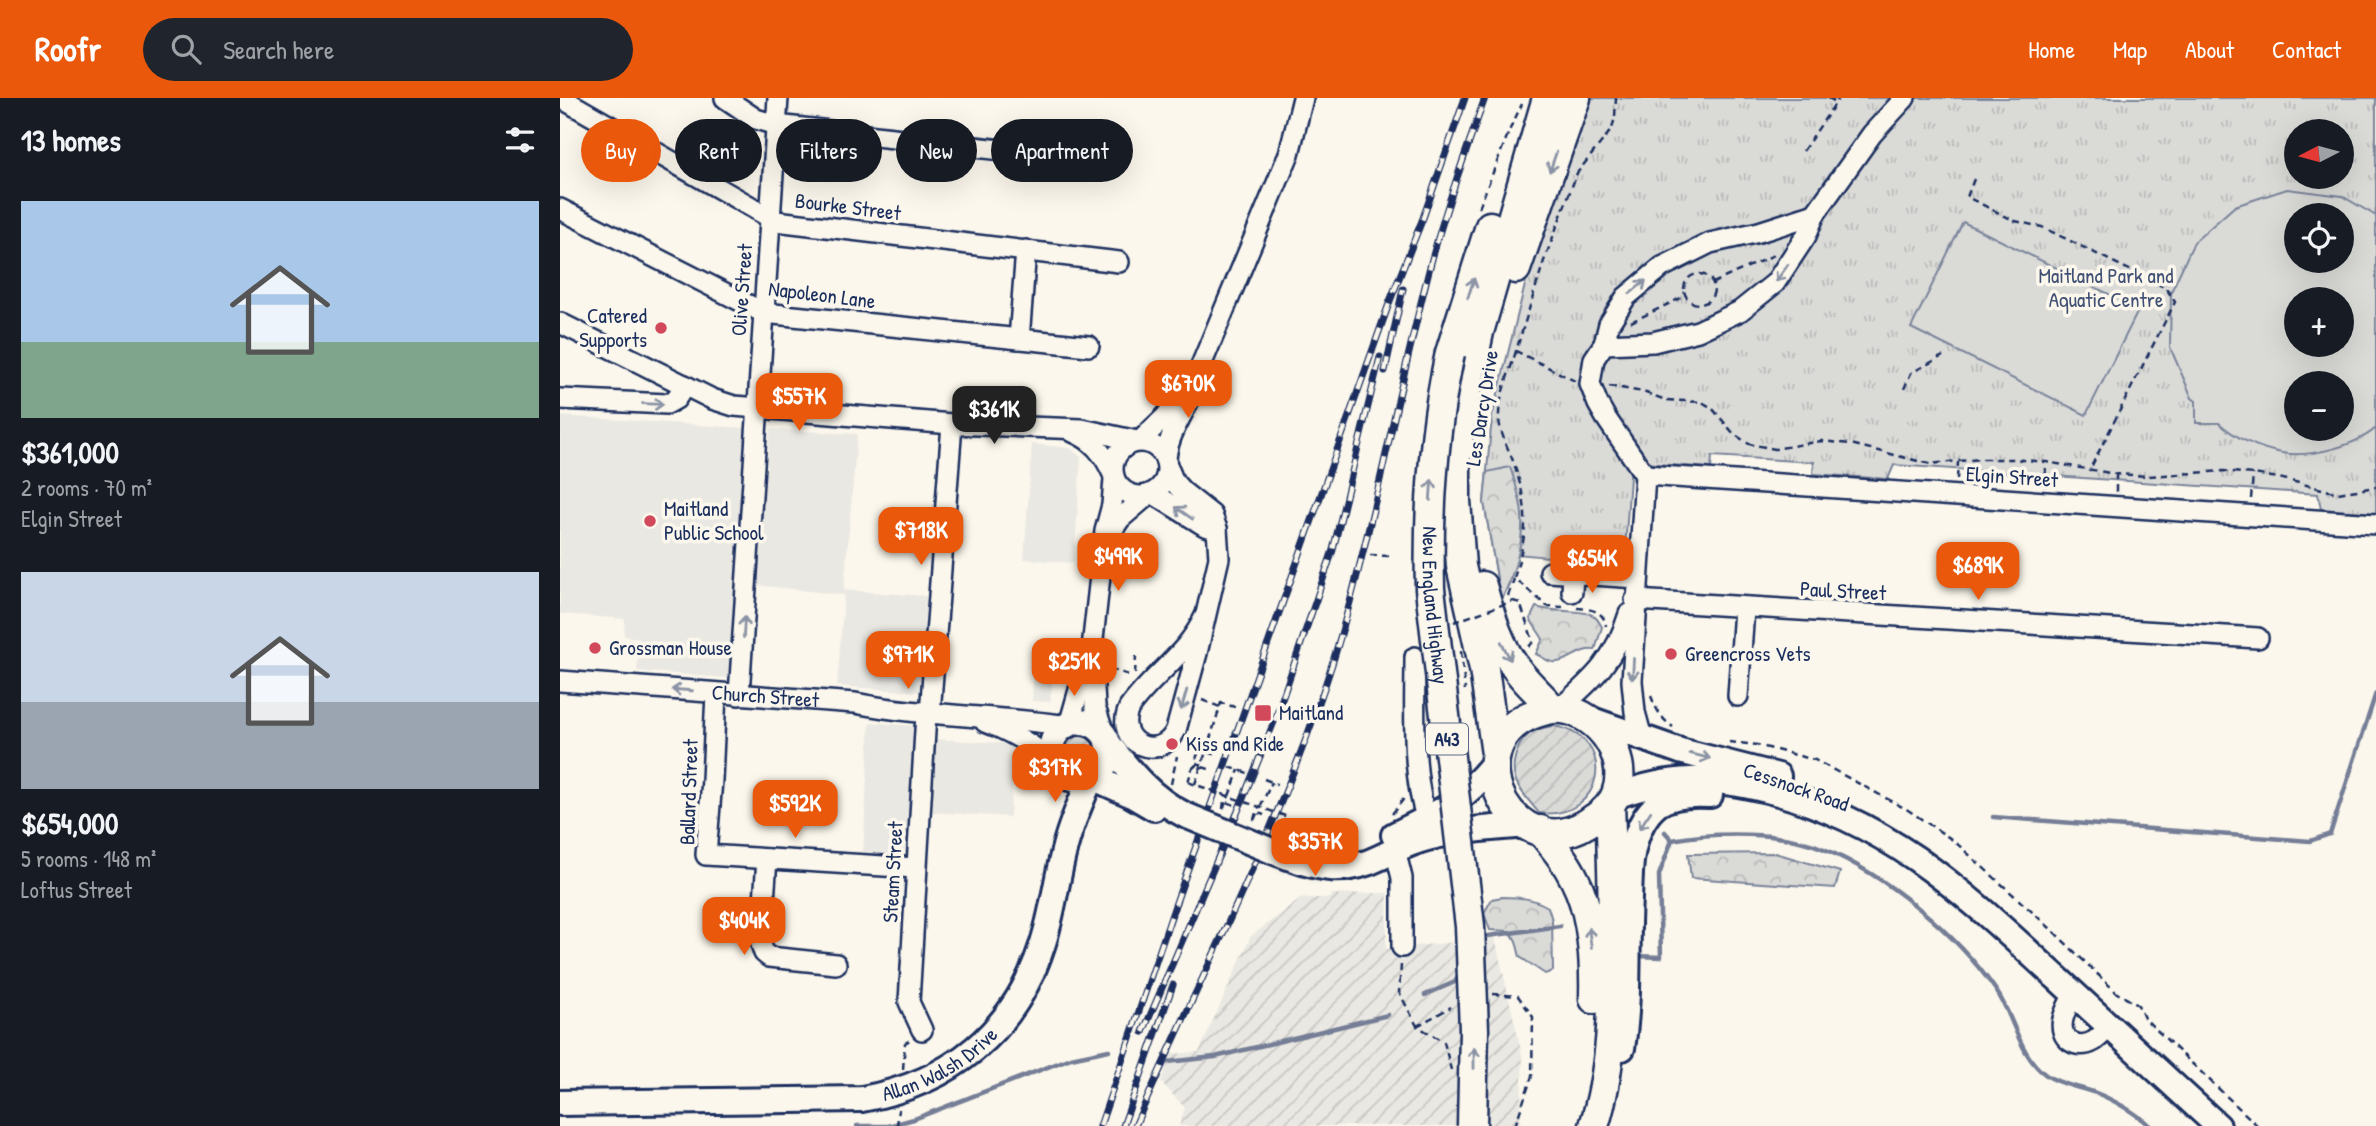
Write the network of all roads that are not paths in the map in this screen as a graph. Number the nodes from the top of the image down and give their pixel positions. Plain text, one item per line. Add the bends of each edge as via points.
1 (561, 98) edge
2 (725, 98) edge
3 (778, 98) edge
4 (1303, 98) edge
5 (1531, 98) edge
6 (1547, 98) edge
7 (1576, 98) edge
8 (1905, 98) edge
9 (776, 119) edge
10 (776, 125) joint
11 (882, 137) edge
12 (991, 150) edge
13 (560, 209) edge
14 (1815, 214) junction
15 (769, 218) junction
16 (1027, 250) junction
17 (1119, 262) dead end
18 (764, 313) junction
19 (560, 323) edge
20 (1019, 339) junction
21 (1604, 344) junction
22 (1088, 346) dead end
23 (1200, 368) junction
24 (685, 385) junction
25 (560, 399) edge
26 (758, 409) junction
27 (952, 424) junction
28 (1061, 429) junction
29 (1138, 441) junction
30 (1167, 463) junction
31 (1645, 475) junction
32 (1114, 477) junction
33 (1150, 494) junction
34 (2376, 524) edge
35 (1217, 529) junction
36 (1102, 560) junction
37 (1550, 572) dead end
38 (1637, 578) junction
39 (1636, 600) junction
40 (1744, 608) junction
41 (1205, 616) junction
42 (2258, 638) dead end
43 (1092, 648) junction
44 (1415, 657) dead end
45 (560, 681) edge
46 (716, 693) junction
47 (739, 695) junction
48 (1738, 696) dead end
49 (1556, 708) junction
50 (928, 714) junction
51 (971, 718) junction
52 (1589, 719) junction
53 (1068, 726) junction
54 (1642, 738) junction
55 (1106, 740) junction
56 (1495, 759) junction
57 (1056, 766) junction
58 (1092, 778) junction
59 (1613, 800) junction
60 (1802, 800) junction
61 (1180, 810) junction
62 (1427, 820) junction
63 (1534, 828) junction
64 (1065, 848) junction
65 (1395, 850) junction
66 (1282, 855) junction
67 (767, 859) junction
68 (915, 868) junction
69 (1974, 902) junction
70 (1402, 947) road end
71 (836, 964) dead end
72 (2074, 993) junction
73 (2111, 1026) junction
74 (922, 1030) road end
75 (560, 1103) edge
76 (1472, 1126) edge
77 (1574, 1126) edge
78 (1594, 1126) edge
79 (1604, 1126) edge
80 (2218, 1126) edge

1 - 15 street, Bourke Street
2 - 10 street via 756,119
3 - 9 street, Olive Street
4 - 23 street via 1289,154
76 -> 5 highway, New England Highway / A43, bridge via 1470,926 1430,589 1432,471 1450,353
6 - 56 highway, A43 via 1479,332 1456,460 1461,566 1484,670
7 -> 49 highway, Les Darcy Drive via 1500,314 1471,455 1472,531 1488,606 1518,672
8 - 14 street via 1872,134
10 - 15 street, Olive Street
11 - 12 street
13 - 18 street, Napoleon Lane
21 -> 14 street via 1609,324 1626,297 1662,267 1710,243
14 -> 21 street via 1775,283 1740,311 1687,334 1653,342
15 - 16 street, Bourke Street
15 - 18 street, Olive Street
16 - 17 street, Bourke Street
16 - 20 street
18 - 20 street, Napoleon Lane
18 - 26 street, Olive Street
19 - 24 street
20 - 22 street, Napoleon Lane
21 - 31 street via 1594,359 1590,384
23 - 29 street via 1166,416
23 - 30 street via 1171,436
25 -> 24 street via 667,404
24 - 26 street via 726,404
26 - 27 street
47 -> 26 street, Olive Street
27 - 28 street
27 - 50 street, Steam Street
28 - 29 street
28 - 32 street via 1093,444
29 - 30 street via 1159,450
29 - 32 street via 1124,446 1116,456
30 - 33 street via 1166,478
30 - 35 street via 1174,482 1212,515
31 - 34 street, Elgin Street
31 - 38 street
32 - 33 street via 1125,492
32 - 36 street
35 -> 33 street
33 - 36 street via 1112,529
35 - 41 street via 1219,558
36 - 43 street
37 - 38 street via 1572,583
38 - 39 street
39 - 40 street, Paul Street
39 - 49 street via 1611,656 1596,676
39 -> 54 street via 1632,696
40 - 42 street, Paul Street
40 - 48 street
41 -> 41 street via 1172,737 1158,747 1141,746 1127,731 1125,716 1184,651
43 - 53 street
43 - 55 street via 1095,707
44 - 62 street via 1419,785
46 -> 45 street, Church Street
46 - 47 street, Church Street
46 - 67 street, Ballard Street via 706,855
47 - 50 street, Church Street via 855,703
49 - 52 highway
49 - 56 highway, A43 via 1522,718 1505,733
50 - 51 street, Church Street
50 - 68 street, Steam Street
51 - 53 street, Church Street
51 - 57 street, Church Street via 1014,736
52 - 54 main road, Cessnock Road
52 - 59 highway via 1615,751 1619,774
53 - 55 main road via 1086,723
53 - 57 main road via 1053,743
54 -> 69 main road, Cessnock Road via 1785,778 1852,805 1941,860 1960,877
55 - 58 main road via 1109,754 1105,766
55 - 61 main road via 1146,788
56 - 62 main road via 1465,796
56 - 63 highway, A43 via 1502,799 1511,813
57 - 58 main road via 1073,779
57 - 64 main road, Allan Walsh Drive via 1068,806
58 - 61 main road via 1155,808
58 - 64 main road, Allan Walsh Drive
59 - 60 main road, Cessnock Road via 1658,782 1704,779
59 - 63 highway via 1590,822 1576,828 1563,832
59 - 78 highway via 1613,986 1610,1036
60 - 69 main road, Cessnock Road via 1889,841
60 -> 79 main road via 1684,796 1659,804 1642,823 1630,872 1623,1040
61 - 66 main road, bridge via 1216,818
62 - 66 main road via 1358,849
63 - 65 main road via 1450,833
77 -> 63 highway, A43 via 1592,1038 1593,954 1577,883 1562,858
64 - 75 main road, Allan Walsh Drive via 1044,943 1015,1005 980,1044 940,1073 901,1091 862,1099
65 - 66 main road via 1334,870
65 - 70 street via 1402,878
67 - 68 street, Ballard Street
67 - 71 street via 764,953
68 - 74 street, Steam Street via 909,1002
69 - 72 main road, Cessnock Road
72 - 73 main road, Cessnock Road
72 - 73 street via 2063,1022 2068,1040 2086,1044
73 - 80 main road, Cessnock Road

